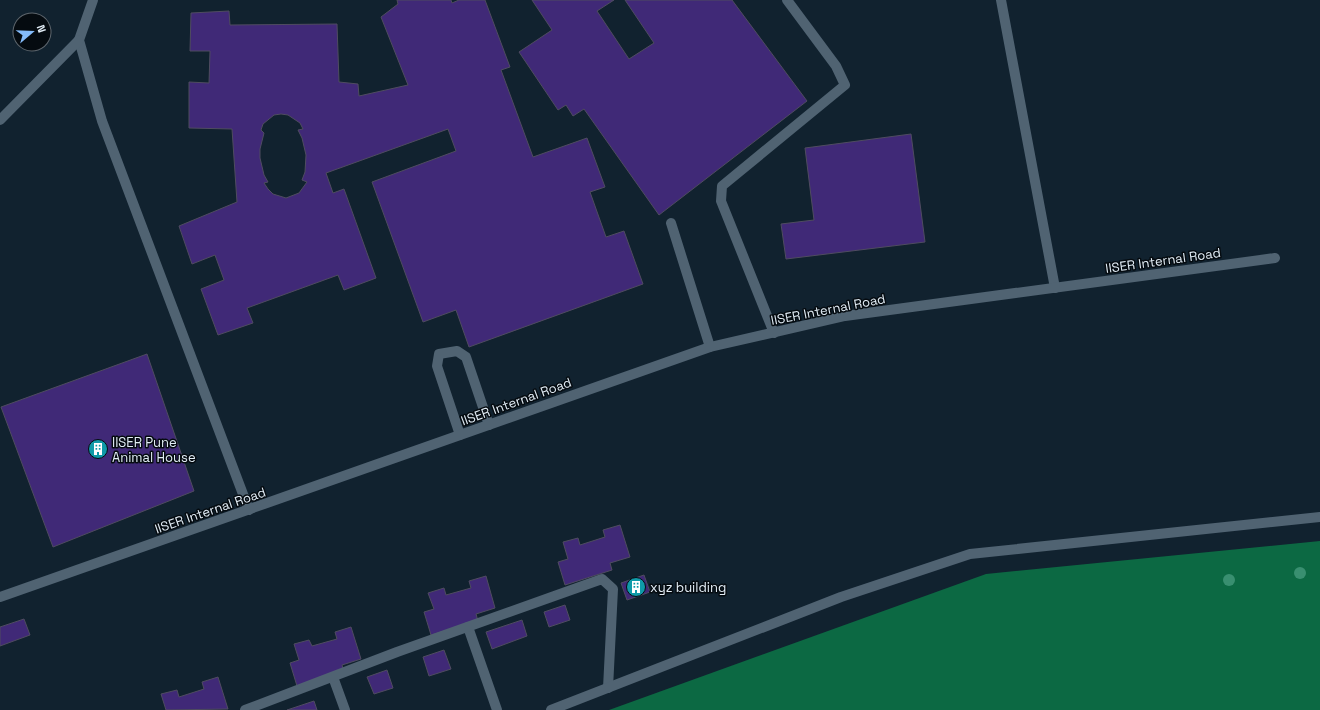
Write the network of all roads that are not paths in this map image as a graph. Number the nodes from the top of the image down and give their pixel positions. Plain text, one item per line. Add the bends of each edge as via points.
1 (94, 0) edge
2 (787, 0) edge
3 (1001, 0) edge
4 (79, 40) junction
5 (0, 120) edge
6 (671, 223) dead end
7 (1275, 258) dead end
8 (1055, 288) junction
9 (774, 333) junction
10 (710, 347) junction
11 (489, 425) junction
12 (460, 435) junction
13 (249, 510) junction
14 (1320, 517) edge
15 (0, 597) edge
16 (468, 627) junction
17 (333, 677) junction
18 (608, 688) junction
19 (245, 710) edge
20 (345, 710) edge
21 (497, 710) edge
22 (551, 710) edge

1 - 4 lane
2 - 9 lane via 836,66 845,86 722,186 721,201
3 - 8 lane
4 - 5 lane
4 - 13 lane via 102,121
6 - 10 lane
7 - 8 lane, IISER Internal Road
8 - 9 lane, IISER Internal Road via 845,316
9 - 10 lane, IISER Internal Road
10 - 11 lane, IISER Internal Road
11 - 12 lane, IISER Internal Road
11 - 12 lane via 466,357 457,351 439,354 437,366
12 - 13 lane, IISER Internal Road
13 - 15 lane, IISER Internal Road
14 - 18 lane via 970,554 841,598
16 - 17 lane
16 - 18 lane via 602,579 614,589
16 - 21 lane
17 - 19 lane
17 - 20 lane
18 - 22 lane

